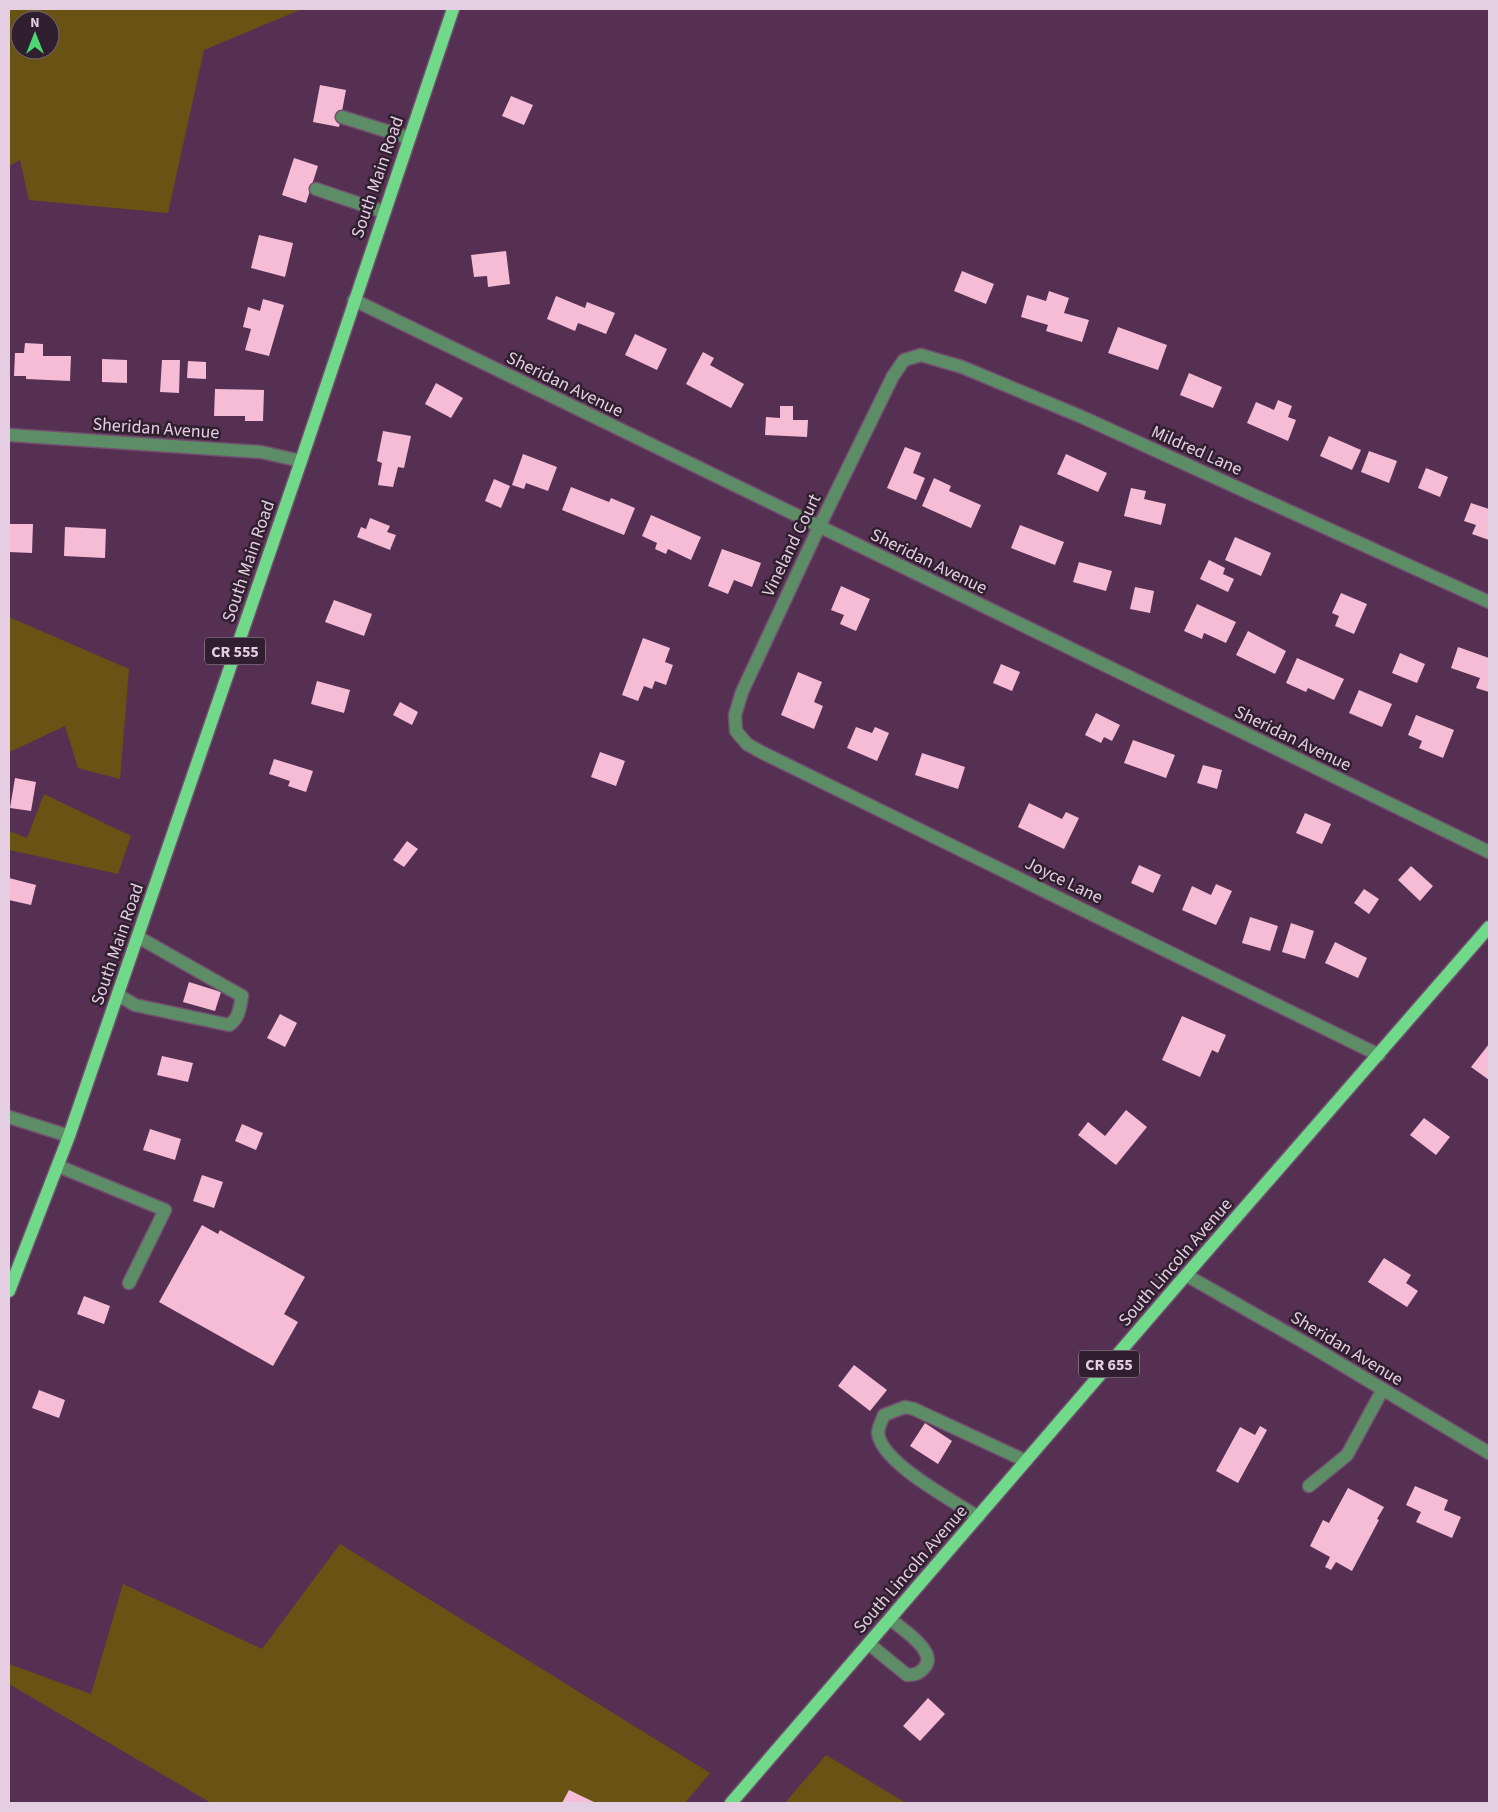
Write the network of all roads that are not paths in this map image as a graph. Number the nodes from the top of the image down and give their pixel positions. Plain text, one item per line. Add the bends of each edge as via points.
1 (453, 9) edge
2 (342, 117) dead end
3 (409, 138) junction
4 (316, 189) dead end
5 (384, 212) junction
6 (354, 300) junction
7 (893, 376) joint
8 (9, 435) edge
9 (301, 462) junction
10 (818, 527) junction
11 (1489, 602) edge
12 (737, 733) joint
13 (1489, 852) edge
14 (1489, 927) edge
15 (138, 937) junction
16 (118, 995) junction
17 (1379, 1055) junction
18 (9, 1117) edge
19 (69, 1136) junction
20 (58, 1166) junction
21 (1186, 1275) junction
22 (129, 1283) dead end
23 (9, 1291) edge
24 (1383, 1389) junction
25 (1489, 1453) edge
26 (1026, 1461) junction
27 (1310, 1486) dead end
28 (978, 1517) junction
29 (890, 1619) junction
30 (868, 1644) junction
31 (731, 1803) edge

1 - 3 main road, South Main Road / CR 555
2 - 3 street
3 - 5 main road, South Main Road / CR 555
4 - 5 street
5 - 6 main road, South Main Road / CR 555
6 - 9 main road, South Main Road / CR 555
6 - 10 street, Sheridan Avenue
7 - 10 street, Vineland Court
7 - 11 street, Mildred Lane via 904,360 921,355 962,367 1082,417
8 - 9 street, Sheridan Avenue via 261,452
9 - 15 main road, South Main Road / CR 555
10 - 12 street, Vineland Court via 742,692 735,715
10 - 13 street, Sheridan Avenue
12 - 17 street, Joyce Lane via 761,752
14 - 17 main road, South Lincoln Avenue / CR 655
15 - 16 main road, South Main Road / CR 555
15 - 16 street via 242,996 240,1010 229,1025 135,1005
16 - 19 main road, South Main Road / CR 555
17 - 21 main road, South Lincoln Avenue / CR 655
18 - 19 street
19 - 20 main road, South Main Road / CR 555
20 - 22 street via 165,1210
20 - 23 main road, South Main Road / CR 555
21 - 24 street, Sheridan Avenue
21 - 26 main road, South Lincoln Avenue / CR 655
24 - 25 street, Sheridan Avenue
24 - 27 street via 1346,1455
26 - 28 main road, South Lincoln Avenue / CR 655
26 - 28 street via 914,1409 905,1407 884,1415 878,1432 884,1449 898,1464
28 - 29 main road, South Lincoln Avenue / CR 655
29 - 30 main road, South Lincoln Avenue / CR 655
29 - 30 street via 927,1652 929,1660 925,1667 913,1676 907,1675
30 - 31 main road, South Lincoln Avenue / CR 655

